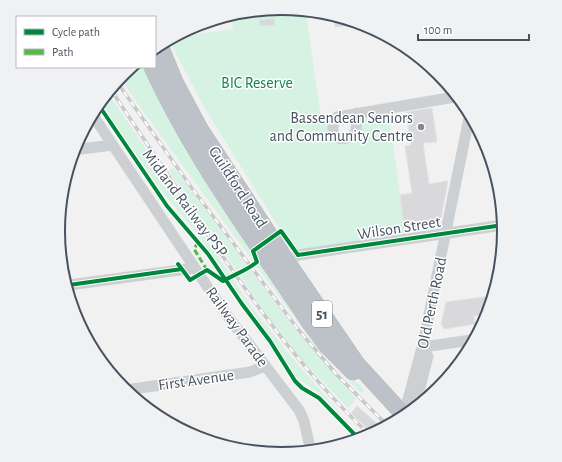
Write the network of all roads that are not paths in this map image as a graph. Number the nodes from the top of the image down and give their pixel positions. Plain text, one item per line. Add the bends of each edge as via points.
1 (162, 50) edge
2 (152, 68) edge
3 (450, 98) edge
4 (357, 113) dead end
5 (96, 120) edge
6 (468, 123) edge
7 (474, 133) edge
8 (112, 145) junction
9 (81, 149) edge
10 (497, 226) edge
11 (450, 232) junction
12 (281, 267) junction
13 (195, 268) junction
14 (71, 285) edge
15 (467, 340) edge
16 (427, 345) junction
17 (265, 366) junction
18 (134, 389) edge
19 (406, 407) edge
20 (406, 407) edge
21 (402, 410) edge
22 (311, 444) edge

1 - 12 highway, Guildford Road / 51 via 175,82 200,129
2 - 12 highway, Guildford Road / 51 via 202,163
3 - 4 street
5 - 8 street, Railway Parade
6 - 11 street, Old Perth Road
7 - 11 street, Old Perth Road
8 - 9 street
8 - 13 street, Railway Parade
10 - 11 street, Wilson Street
11 - 12 street, Wilson Street via 298,255
11 - 16 street, Old Perth Road
12 - 21 highway, Guildford Road / 51 via 357,364
13 - 14 street
13 - 17 street, Railway Parade
15 - 16 street
16 - 19 street, Old Perth Road
16 - 20 street, Old Perth Road
17 - 18 street, First Avenue via 250,372
17 - 22 street, Railway Parade via 299,410

